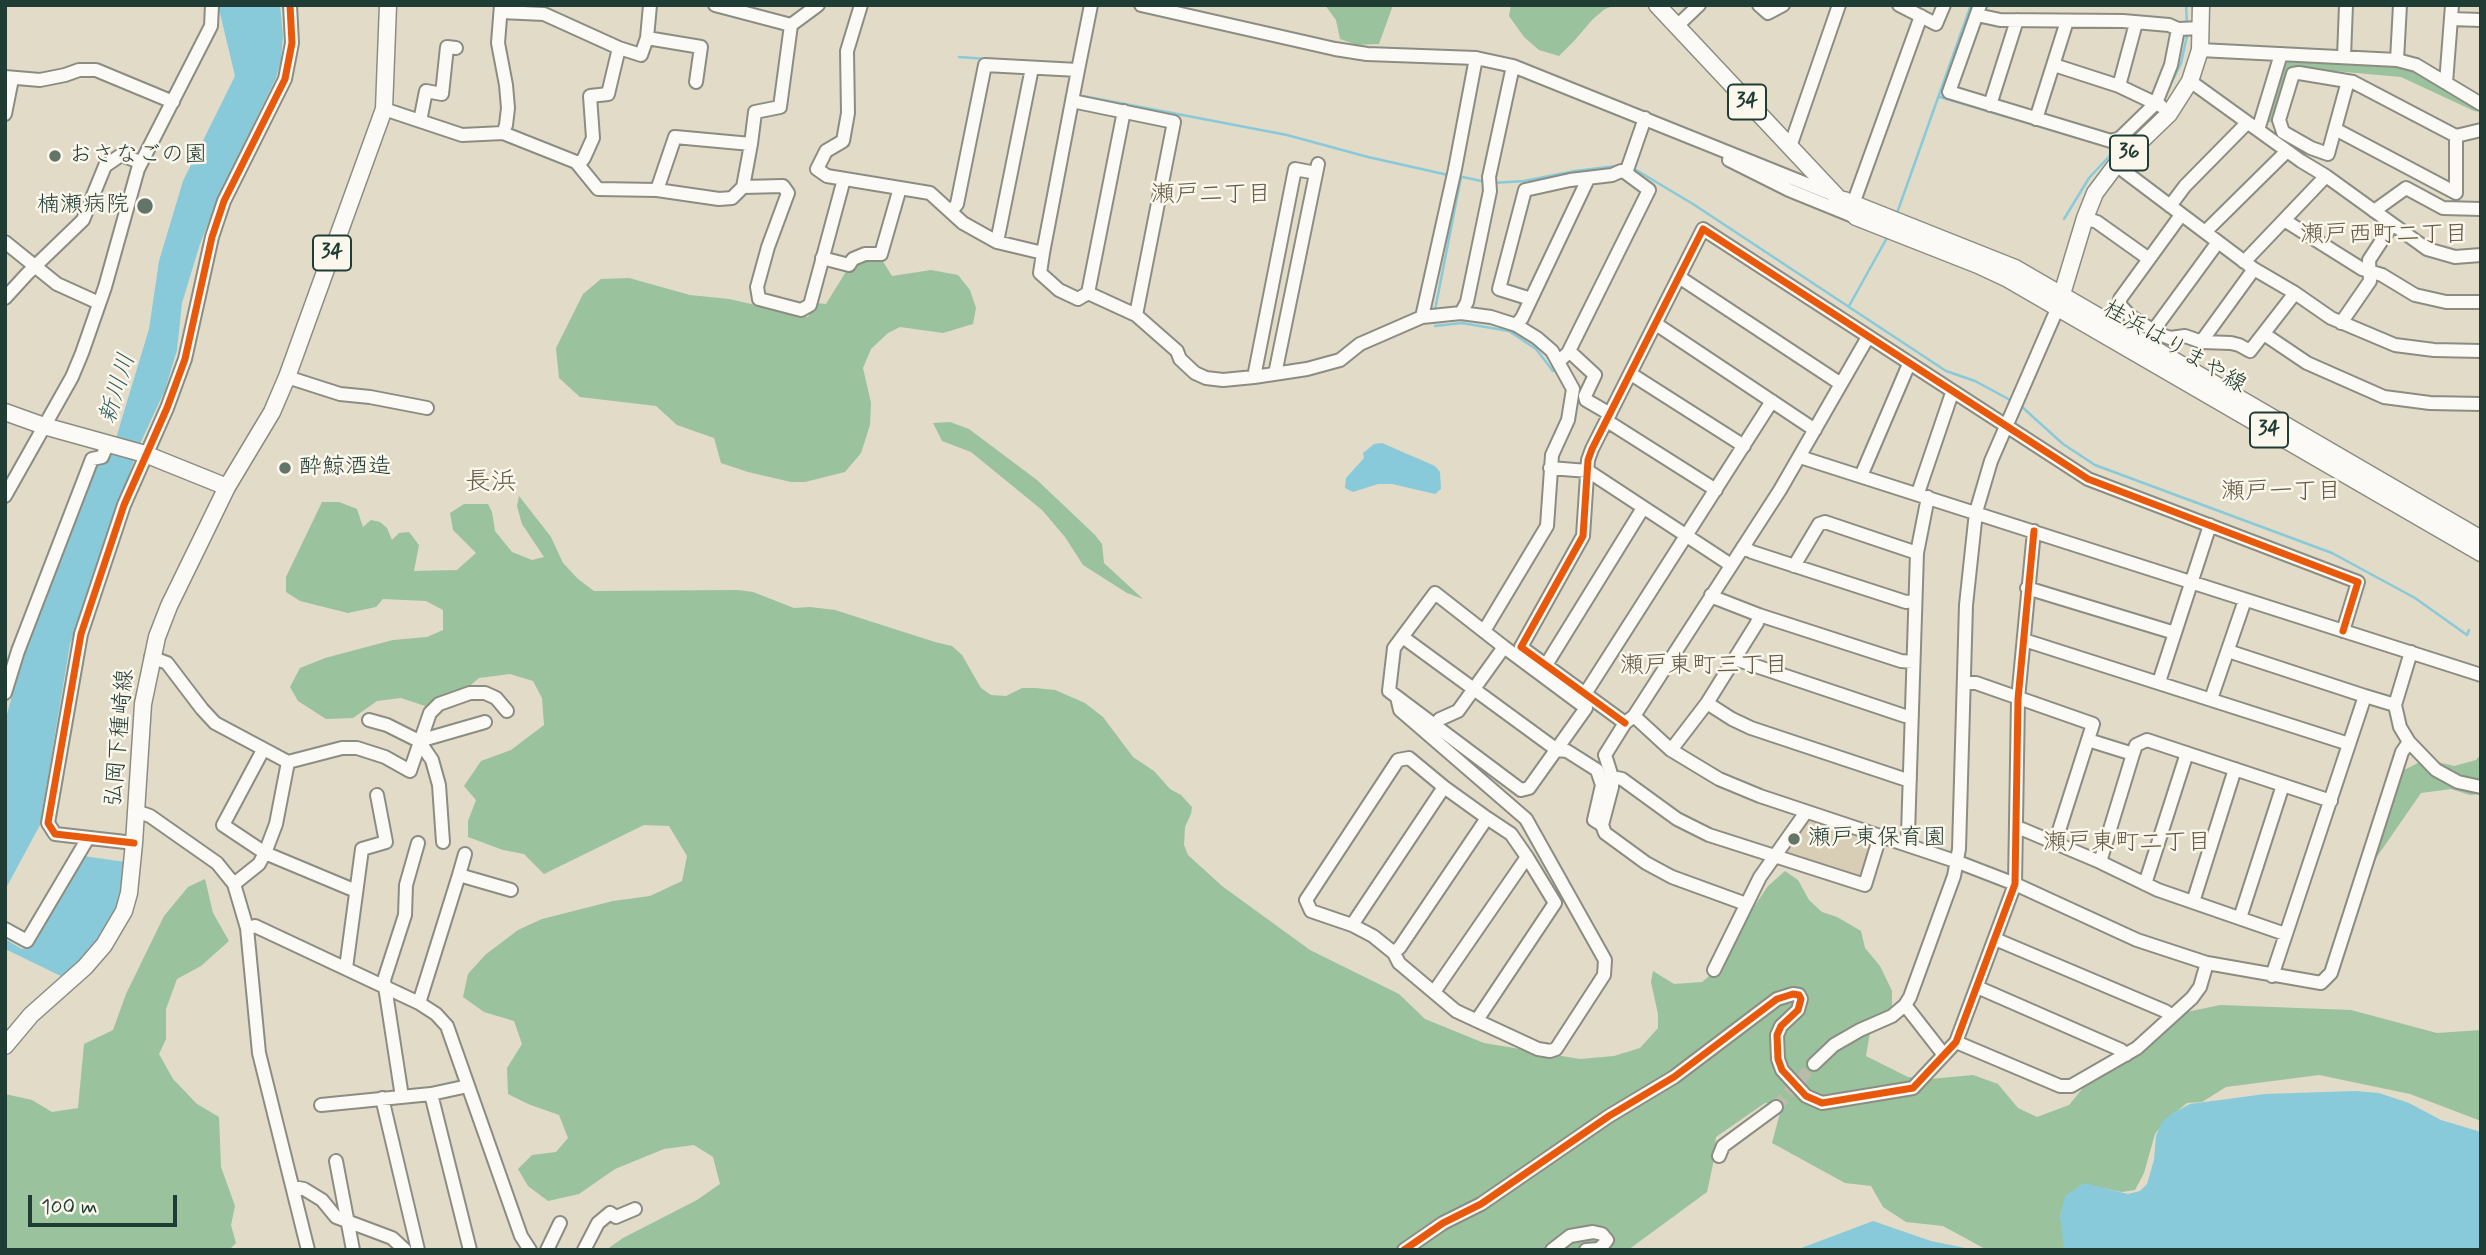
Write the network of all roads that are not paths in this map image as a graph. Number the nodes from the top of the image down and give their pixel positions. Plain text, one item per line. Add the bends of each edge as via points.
1 (212, 5) edge
2 (290, 5) edge
3 (388, 5) edge
4 (650, 5) edge
5 (715, 5) edge
6 (818, 5) edge
7 (861, 5) edge
8 (1091, 5) edge
9 (1141, 5) edge
10 (1657, 5) edge
11 (1699, 5) edge
12 (1759, 5) edge
13 (1783, 5) edge
14 (1839, 5) edge
15 (1899, 5) edge
16 (1944, 5) edge
17 (2201, 5) edge
18 (2346, 5) edge
19 (2400, 5) edge
20 (501, 9) edge
21 (1978, 10) edge
22 (2451, 12) edge
23 (1921, 16) junction
24 (2017, 20) junction
25 (2481, 20) edge
26 (2067, 21) junction
27 (2136, 23) junction
28 (791, 25) junction
29 (1677, 26) junction
30 (2202, 28) junction
31 (2178, 29) junction
32 (647, 38) junction
33 (456, 48) dead end
34 (619, 48) junction
35 (2200, 50) junction
36 (2281, 54) junction
37 (2344, 57) junction
38 (1476, 58) junction
39 (2397, 60) junction
40 (2054, 65) junction
41 (1513, 66) junction
42 (1031, 68) junction
43 (1078, 70) junction
44 (9, 78) edge
45 (2190, 81) junction
46 (2348, 81) junction
47 (696, 82) dead end
48 (2446, 83) junction
49 (2119, 86) junction
50 (173, 102) junction
51 (1072, 102) junction
52 (1990, 104) junction
53 (2481, 104) edge
54 (384, 108) junction
55 (2163, 108) junction
56 (1124, 111) junction
57 (5, 114) edge
58 (1645, 118) junction
59 (2036, 119) junction
60 (420, 121) junction
61 (2253, 126) junction
62 (2335, 129) junction
63 (2481, 130) edge
64 (503, 133) junction
65 (1685, 134) junction
66 (2456, 136) junction
67 (751, 144) junction
68 (1788, 145) junction
69 (2287, 151) junction
70 (140, 162) junction
71 (576, 162) junction
72 (2116, 165) junction
73 (1809, 167) junction
74 (1628, 168) junction
75 (2326, 176) junction
76 (844, 179) junction
77 (1588, 179) junction
78 (1798, 180) junction
79 (743, 187) junction
80 (900, 188) junction
81 (657, 190) junction
82 (1849, 206) junction
83 (2170, 206) junction
84 (2481, 209) edge
85 (2374, 211) junction
86 (951, 212) junction
87 (2182, 215) junction
88 (2085, 218) junction
89 (2284, 219) junction
90 (2392, 225) junction
91 (2205, 232) junction
92 (5, 242) edge
93 (997, 242) junction
94 (2218, 243) junction
95 (1043, 253) junction
96 (2481, 255) edge
97 (822, 258) junction
98 (2149, 259) junction
99 (2249, 266) junction
100 (34, 267) junction
101 (2370, 272) junction
102 (1275, 274) junction
103 (1679, 277) junction
104 (1294, 278) junction
105 (1088, 293) junction
106 (2295, 293) junction
107 (5, 298) edge
108 (1531, 299) junction
109 (2060, 301) junction
110 (2481, 302) edge
111 (99, 303) junction
112 (1461, 313) junction
113 (1136, 315) junction
114 (1422, 317) junction
115 (2341, 323) junction
116 (1656, 324) junction
117 (1516, 325) junction
118 (2153, 331) junction
119 (2264, 334) junction
120 (1868, 337) junction
121 (2201, 342) junction
122 (1569, 351) junction
123 (2481, 351) edge
124 (1559, 361) junction
125 (1909, 364) junction
126 (1275, 374) junction
127 (1631, 374) junction
128 (287, 377) junction
129 (1254, 377) junction
130 (1841, 384) junction
131 (1952, 393) junction
132 (1772, 401) junction
133 (2481, 404) edge
134 (427, 408) dead end
135 (5, 412) edge
136 (1609, 417) junction
137 (44, 426) junction
138 (2005, 426) junction
139 (1815, 430) junction
140 (111, 444) junction
141 (1744, 446) junction
142 (142, 454) junction
143 (1800, 457) junction
144 (1550, 468) junction
145 (1588, 471) junction
146 (1861, 476) junction
147 (227, 487) junction
148 (1716, 490) junction
149 (1923, 495) junction
150 (5, 496) edge
151 (1643, 508) junction
152 (1976, 512) junction
153 (2210, 525) junction
154 (2034, 531) junction
155 (1687, 536) junction
156 (2481, 539) edge
157 (1743, 547) junction
158 (1917, 553) junction
159 (2481, 553) edge
160 (1731, 565) junction
161 (1794, 566) junction
162 (2192, 582) junction
163 (2027, 588) junction
164 (1711, 595) junction
165 (2245, 600) junction
166 (1915, 601) junction
167 (1759, 615) junction
168 (1485, 631) junction
169 (2343, 631) junction
170 (2175, 633) junction
171 (1404, 638) junction
172 (2024, 640) junction
173 (1504, 647) junction
174 (2228, 651) junction
175 (2411, 652) junction
176 (152, 657) junction
177 (1735, 659) junction
178 (1913, 662) junction
179 (1546, 665) junction
180 (2481, 675) edge
181 (2159, 682) junction
182 (1964, 683) junction
183 (1474, 691) junction
184 (5, 693) edge
185 (1585, 694) junction
186 (2365, 696) junction
187 (1397, 697) junction
188 (2018, 699) junction
189 (2211, 699) junction
190 (1707, 703) junction
191 (2395, 705) junction
192 (507, 711) dead end
193 (1912, 716) junction
194 (369, 719) dead end
195 (1630, 720) junction
196 (485, 722) dead end
197 (1434, 725) junction
198 (2088, 740) junction
199 (419, 741) junction
200 (2409, 742) junction
201 (2348, 744) junction
202 (263, 750) junction
203 (1557, 750) junction
204 (1671, 750) junction
205 (2187, 753) junction
206 (2133, 754) junction
207 (288, 762) junction
208 (2235, 769) junction
209 (1612, 777) junction
210 (1910, 779) junction
211 (2283, 785) junction
212 (1444, 787) junction
213 (2481, 787) edge
214 (377, 795) dead end
215 (2331, 801) junction
216 (136, 811) junction
217 (1806, 812) junction
218 (1487, 818) junction
219 (1602, 825) junction
220 (2016, 829) junction
221 (1880, 836) junction
222 (88, 838) junction
223 (443, 842) dead end
224 (134, 843) junction
225 (418, 843) dead end
226 (2055, 843) junction
227 (1905, 844) junction
228 (265, 853) junction
229 (465, 854) dead end
230 (1773, 856) junction
231 (1527, 857) junction
232 (1958, 862) junction
233 (2100, 862) junction
234 (459, 875) junction
235 (234, 884) junction
236 (2015, 884) junction
237 (2145, 884) junction
238 (511, 890) dead end
239 (356, 891) junction
240 (2193, 902) junction
241 (1746, 904) junction
242 (2240, 918) junction
243 (1352, 925) junction
244 (247, 928) junction
245 (5, 929) edge
246 (2285, 934) junction
247 (1995, 939) junction
248 (1394, 953) junction
249 (2207, 963) junction
250 (346, 968) junction
251 (1714, 970) dead end
252 (2272, 976) junction
253 (385, 986) junction
254 (1977, 987) junction
255 (1434, 992) junction
256 (419, 1003) junction
257 (1905, 1005) junction
258 (2172, 1016) junction
259 (1477, 1020) junction
260 (1956, 1042) junction
261 (5, 1046) edge
262 (1944, 1055) junction
263 (2126, 1055) junction
264 (1814, 1064) tunnel mouth
265 (468, 1086) junction
266 (431, 1094) junction
267 (401, 1097) junction
268 (382, 1098) junction
269 (321, 1105) dead end
270 (1776, 1107) tunnel mouth
271 (1718, 1156) dead end
272 (336, 1161) dead end
273 (293, 1187) junction
274 (635, 1209) dead end
275 (560, 1223) dead end
276 (349, 1224) junction
277 (309, 1250) edge
278 (353, 1250) edge
279 (405, 1250) edge
280 (418, 1250) edge
281 (470, 1250) edge
282 (530, 1250) edge
283 (547, 1250) edge
284 (584, 1250) edge
285 (1404, 1250) edge
286 (1552, 1250) edge
287 (1586, 1250) edge

1 - 50 street via 211,26
2 - 142 street via 292,43 285,79 224,201 185,359 167,408
3 - 54 main road, 34
4 - 32 street
5 - 28 street
6 - 28 street
7 - 76 street via 847,51 848,113 843,141 826,151 817,169
8 - 43 street
9 - 38 street via 1335,49
10 - 29 main road, 桂浜はりまや線 / 34
11 - 29 street
12 - 13 street via 1768,13
14 - 68 street
15 - 23 street
16 - 23 street via 1936,24
17 - 30 main road, 36
18 - 37 street
19 - 39 street
20 - 34 street via 544,14
20 - 64 street via 498,43 508,108
21 - 24 street
21 - 52 street via 1949,92
22 - 25 street
22 - 48 street
23 - 82 street
24 - 26 street
24 - 52 street
26 - 27 street
26 - 40 street
27 - 31 street
27 - 49 street
28 - 67 street via 780,107 755,112
29 - 68 main road, 桂浜はりまや線 / 34
30 - 31 street
30 - 35 main road, 36
31 - 55 street
32 - 34 street via 641,55
32 - 47 street via 701,47
33 - 60 street via 447,47 442,94 426,91
34 - 71 street via 608,94 590,96 593,138 584,158
35 - 36 street
35 - 45 main road, 36
36 - 37 street
36 - 61 street
37 - 39 street
38 - 41 street
38 - 114 street
39 - 48 street via 2416,65
40 - 49 street
40 - 59 street
41 - 58 street
41 - 112 street via 1467,302
42 - 43 street
42 - 86 street via 985,65 957,204
42 - 93 street
43 - 51 street
44 - 50 street via 40,80 96,70
44 - 57 street
45 - 55 main road, 36
45 - 61 street
46 - 62 street
46 - 62 street via 2293,74 2279,120 2283,132 2328,154
46 - 66 street
48 - 53 street
49 - 55 street
50 - 70 street
51 - 56 street
51 - 95 street
52 - 59 street
54 - 60 street
54 - 128 main road, 34
55 - 59 street via 2111,141
55 - 72 main road, 36
56 - 105 street
56 - 113 street via 1174,122
58 - 65 street
58 - 74 street
60 - 64 street via 462,135
61 - 69 street
61 - 83 street via 2185,186
62 - 66 street via 2456,193
63 - 66 street
64 - 71 street
65 - 78 street
65 - 82 street via 1753,173
67 - 79 street
67 - 81 street via 675,137
68 - 73 main road, 桂浜はりまや線 / 34
69 - 75 street
69 - 91 street
70 - 100 street via 121,155 105,166 83,220
70 - 111 street
71 - 81 street via 598,189
72 - 83 street
72 - 88 main road, 36
73 - 78 street
73 - 82 main road, 桂浜はりまや線 / 34
74 - 77 street
74 - 122 street via 1649,190
75 - 85 street
75 - 89 street
76 - 80 street
76 - 97 street
77 - 108 street
77 - 108 street via 1525,190 1499,289
78 - 82 street
79 - 81 street via 732,198 719,199
79 - 97 street via 783,186 788,193 757,287 759,299 801,310 810,305
80 - 86 street via 930,193
80 - 97 street via 881,254 865,254 849,265
82 - 109 main road, 桂浜はりまや線 / 34
83 - 87 street
84 - 85 street via 2443,208 2406,188
85 - 90 street
86 - 93 street
87 - 91 street
87 - 98 street
88 - 98 street
88 - 109 main road, 36
89 - 99 street
89 - 101 street
90 - 96 street via 2439,254
90 - 101 street via 2369,260
91 - 94 street
92 - 100 street
93 - 95 street
94 - 99 street
94 - 118 street
95 - 105 street via 1040,273 1059,290 1078,299
98 - 118 street via 2120,305
99 - 106 street
99 - 121 street
100 - 107 street
100 - 111 street via 57,285
101 - 110 street via 2433,300
101 - 115 street via 2370,281
102 - 104 street
102 - 104 street via 1295,169 1317,169
102 - 129 street
103 - 116 street
103 - 120 street via 1703,229
103 - 130 street
104 - 126 street
105 - 113 street
106 - 115 street
106 - 119 street
108 - 117 street
109 - 138 street
109 - 156 main road, 桂浜はりまや線 / 34
109 - 159 main road, 桂浜はりまや線 / 34
111 - 137 street via 72,377
112 - 114 street
112 - 117 street
113 - 129 street via 1199,376 1223,380
114 - 126 street via 1360,344 1340,359
115 - 123 street via 2395,345
116 - 127 street
116 - 132 street
117 - 124 street via 1537,338
118 - 121 street
119 - 121 street via 2250,351 2239,345
119 - 133 street via 2307,363 2384,397
120 - 125 street
120 - 130 street
122 - 124 street
122 - 136 street via 1595,375 1586,400
124 - 144 street via 1573,389 1572,403
125 - 131 street
125 - 146 street
126 - 129 street
127 - 136 street
127 - 141 street
128 - 134 street via 340,394
128 - 147 main road, 34 via 272,412
130 - 139 street
131 - 138 street
131 - 149 street
132 - 139 street
132 - 141 street
135 - 137 main road
136 - 145 street via 1592,449
136 - 148 street
137 - 140 main road
137 - 150 street
138 - 152 street
138 - 153 street via 2088,479
139 - 143 street
140 - 142 main road
140 - 184 street via 102,457 92,459
141 - 148 street
142 - 147 main road
142 - 222 street via 81,634 48,823 55,834
143 - 146 street
143 - 157 street
144 - 145 street
144 - 168 street via 1547,526
145 - 151 street
145 - 179 street via 1583,536 1521,647
146 - 149 street
147 - 176 main road, 弘岡下種崎線 via 169,606
148 - 155 street
149 - 152 street
149 - 158 street
151 - 155 street
151 - 179 street
152 - 154 street
152 - 182 street
153 - 162 street
153 - 169 street via 2358,582
154 - 162 street
154 - 163 street
155 - 160 street
155 - 185 street
157 - 160 street
157 - 161 street
158 - 161 street via 1825,522 1819,524
158 - 166 street
160 - 164 street
161 - 166 street
162 - 165 street
162 - 170 street
163 - 170 street
163 - 172 street
164 - 167 street
164 - 195 street
165 - 169 street
165 - 174 street
166 - 178 street
167 - 177 street
167 - 178 street
168 - 171 street via 1435,593
168 - 173 street
169 - 175 street
170 - 181 street
171 - 183 street
171 - 187 street via 1394,648 1390,681 1389,691
172 - 181 street
172 - 188 street
173 - 183 street
173 - 203 street via 1586,708
174 - 186 street
174 - 189 street
175 - 180 street
175 - 191 street
176 - 202 street via 167,663 215,723
176 - 216 main road, 弘岡下種崎線 via 143,704
177 - 190 street
177 - 193 street
178 - 193 street
179 - 185 street
181 - 189 street
182 - 188 street
182 - 232 street
183 - 197 street via 1458,711
183 - 203 street
185 - 195 street
186 - 191 street
186 - 201 street
187 - 197 street
187 - 259 street via 1400,710 1526,819 1605,960 1604,975 1556,1049 1538,1049
188 - 198 street via 2093,724
188 - 220 street
189 - 201 street
190 - 204 street
190 - 210 street via 1751,728
191 - 200 street
192 - 199 street via 496,698 470,693 439,704 429,713
193 - 210 street
194 - 199 street
195 - 204 street
195 - 209 street via 1605,755
196 - 199 street
197 - 203 street via 1521,790 1530,788
198 - 206 street
198 - 226 street
199 - 207 street via 410,771 357,748
199 - 223 street via 436,770
200 - 213 street via 2436,770
200 - 252 street via 2331,973 2321,983
201 - 215 street
202 - 207 street
202 - 228 street via 223,825
203 - 219 street via 1567,751 1597,771 1601,785 1594,820
204 - 217 street via 1719,779
205 - 206 street via 2147,740 2136,745
205 - 208 street
205 - 237 street
206 - 233 street
207 - 228 street via 276,824
208 - 211 street
208 - 240 street
209 - 219 street
209 - 230 street via 1709,835
210 - 227 street
211 - 215 street
211 - 242 street
212 - 218 street
212 - 243 street
212 - 243 street via 1409,758 1398,760 1306,900 1311,911
214 - 239 street via 386,842 362,849
215 - 246 street
216 - 224 main road, 弘岡下種崎線
216 - 235 street via 218,863
217 - 221 street
217 - 230 street
218 - 231 street via 1511,834
218 - 248 street
219 - 241 street via 1605,833 1646,863
220 - 226 street
220 - 236 street
221 - 227 street
221 - 230 street via 1865,885
222 - 224 street
222 - 245 street via 26,941
224 - 261 main road, 弘岡下種崎線 via 127,902 104,945
225 - 253 street via 405,885 405,915
226 - 233 street
227 - 232 street
228 - 235 street
228 - 239 street
229 - 234 street
230 - 241 street
231 - 255 street
231 - 259 street via 1555,903
232 - 236 street
232 - 257 street
233 - 237 street
234 - 238 street
234 - 256 street
235 - 244 street
236 - 247 street
236 - 249 street via 2137,940
237 - 240 street
239 - 250 street
240 - 242 street
241 - 251 street
242 - 246 street
243 - 248 street
244 - 250 street via 255,926
244 - 273 street via 258,1053
246 - 252 street
247 - 254 street
247 - 258 street
248 - 255 street via 1399,963
249 - 252 street
249 - 258 street via 2200,987
250 - 253 street
253 - 256 street
253 - 267 street
254 - 260 street
254 - 263 street
255 - 259 street via 1456,1011
256 - 265 street via 447,1026
257 - 262 street
257 - 264 street via 1834,1045
258 - 263 street
260 - 262 street
260 - 263 street via 2060,1086 2071,1086
262 - 285 street via 1913,1088 1822,1103 1806,1096 1778,1059 1777,1035 1801,1003 1793,993 1777,999 1674,1077
265 - 266 street
265 - 282 street
266 - 267 street
266 - 281 street
267 - 268 street
268 - 269 street
268 - 280 street
270 - 271 street via 1723,1146
272 - 276 street
273 - 276 street via 322,1200
273 - 277 street
274 - 284 street via 617,1217 610,1213 598,1223
275 - 283 street
276 - 278 street
276 - 279 street via 392,1238
286 - 287 street via 1570,1236 1593,1231 1607,1240 1599,1249

